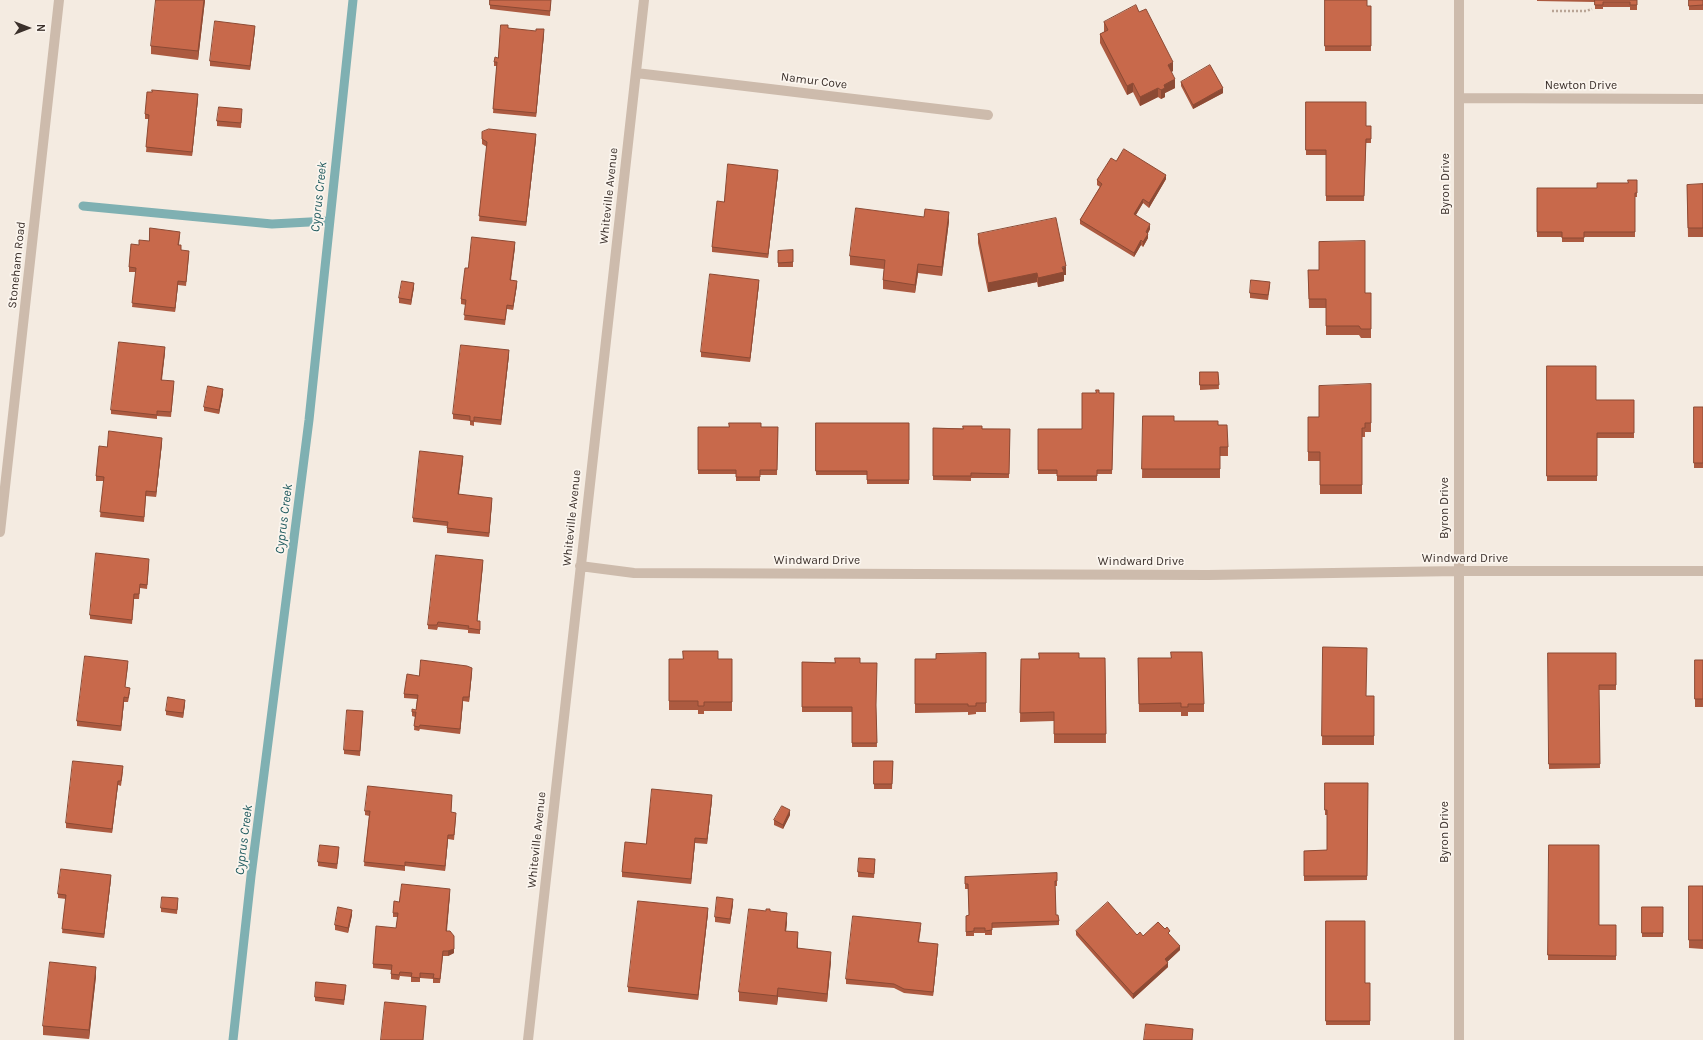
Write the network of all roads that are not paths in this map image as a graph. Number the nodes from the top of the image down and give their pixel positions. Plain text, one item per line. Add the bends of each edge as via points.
1 (59, 0) edge
2 (644, 0) edge
3 (1459, 0) edge
4 (636, 73) junction
5 (1459, 98) junction
6 (1703, 99) edge
7 (988, 115) dead end
8 (5, 450) edge
9 (0, 532) edge
10 (580, 566) junction
11 (1458, 571) junction
12 (1703, 571) edge
13 (528, 1040) edge
14 (1459, 1040) edge

1 - 8 street, Stoneham Road
2 - 4 street, Whiteville Avenue
3 - 5 street, Byron Drive
4 - 7 street, Namur Cove
4 - 10 street, Whiteville Avenue
5 - 6 street, Newton Drive
5 - 11 street, Byron Drive
8 - 9 street, Stoneham Road
10 - 11 street, Windward Drive via 634,573 1208,575
10 - 13 street, Whiteville Avenue
11 - 12 street, Windward Drive
11 - 14 street, Byron Drive

